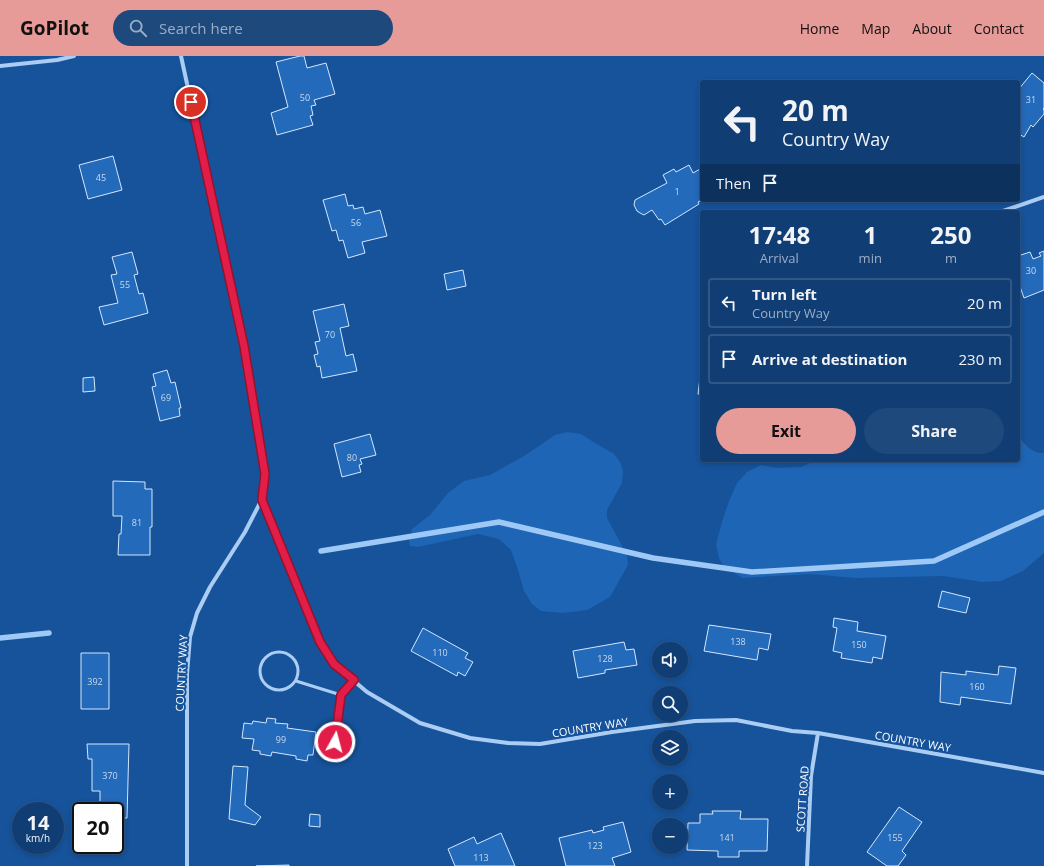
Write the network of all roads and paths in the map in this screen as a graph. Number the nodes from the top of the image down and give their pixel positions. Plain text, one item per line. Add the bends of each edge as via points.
1 (74, 56) edge
2 (181, 56) edge
3 (0, 66) edge
4 (1044, 197) edge
5 (1006, 210) edge
6 (262, 500) junction
7 (354, 680) junction
8 (296, 681) junction
9 (341, 695) junction
10 (818, 733) junction
11 (335, 742) dead end
12 (1044, 773) edge
13 (188, 866) edge
14 (807, 866) edge

1 - 3 street
2 - 6 street, COUNTRY WAY via 244,346 265,474
4 - 5 street
6 - 7 street, COUNTRY WAY via 320,642 334,664
6 - 13 street, COUNTRY WAY via 210,587 197,613 190,638
7 - 9 lane
7 - 10 street, COUNTRY WAY via 367,692 420,723 470,738 508,743 540,744 695,720 736,720 792,731
8 - 8 lane via 298,669 288,654 276,652 265,658 260,670 261,676 263,682 273,690 286,689
8 - 9 lane
9 - 11 lane
10 - 12 street, COUNTRY WAY
10 - 14 street, SCOTT ROAD via 811,776

